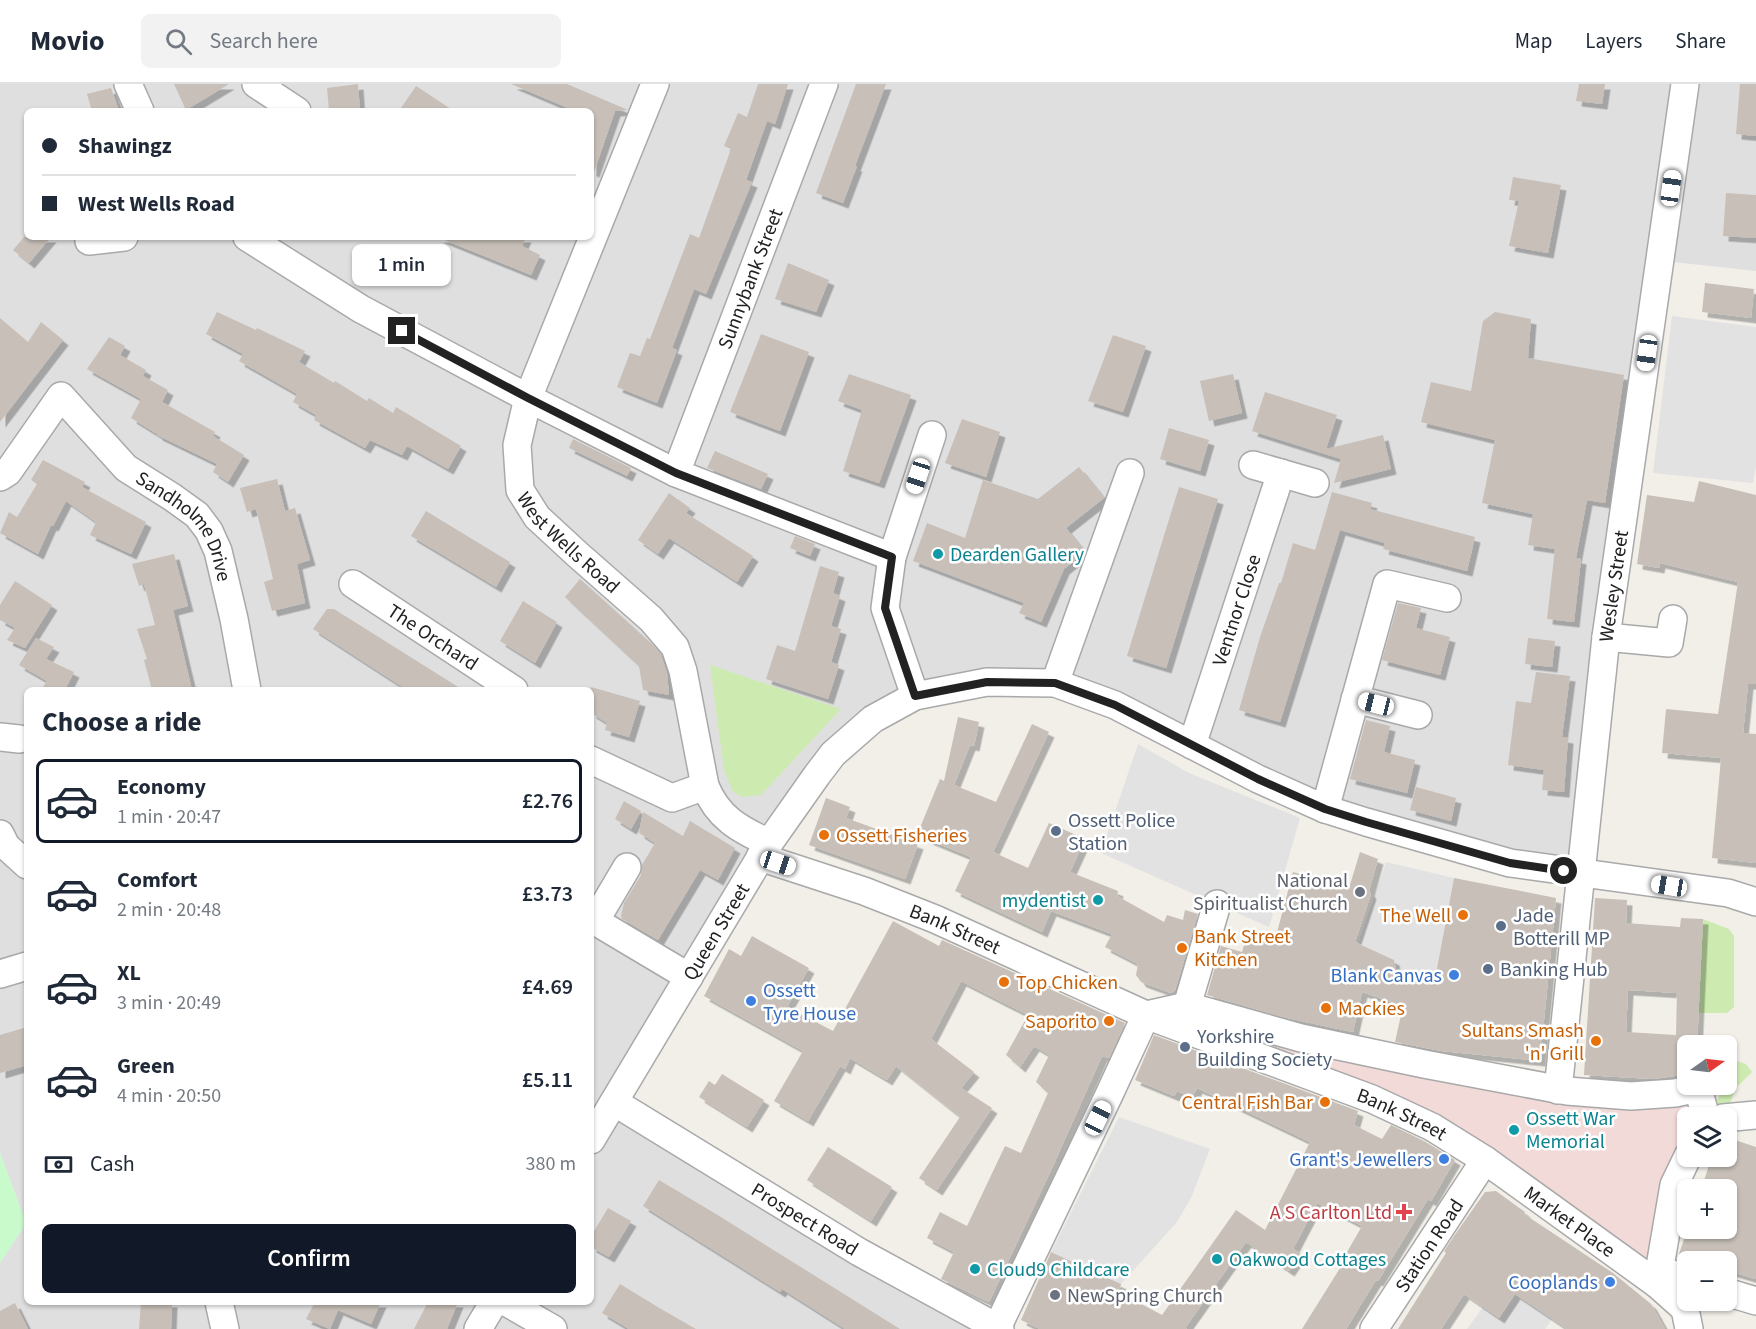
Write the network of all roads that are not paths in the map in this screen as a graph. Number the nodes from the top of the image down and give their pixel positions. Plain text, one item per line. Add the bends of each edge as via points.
1 (128, 84) edge
2 (256, 84) edge
3 (654, 84) edge
4 (824, 84) edge
5 (1685, 84) edge
6 (139, 108) edge
7 (292, 108) edge
8 (594, 234) edge
9 (98, 240) edge
10 (252, 240) edge
11 (591, 240) edge
12 (89, 241) dead end
13 (528, 398) junction
14 (932, 435) dead end
15 (1253, 465) dead end
16 (676, 473) junction
17 (1130, 473) dead end
18 (1281, 473) junction
19 (0, 477) edge
20 (1315, 483) dead end
21 (892, 557) junction
22 (353, 584) dead end
23 (1447, 598) dead end
24 (1673, 619) dead end
25 (1606, 637) junction
26 (1055, 683) junction
27 (246, 687) edge
28 (509, 687) edge
29 (915, 696) junction
30 (1355, 699) junction
31 (1418, 715) dead end
32 (1192, 745) junction
33 (594, 761) edge
34 (705, 786) junction
35 (1325, 809) junction
36 (0, 834) edge
37 (765, 850) junction
38 (24, 862) edge
39 (627, 867) dead end
40 (1582, 873) junction
41 (1756, 903) edge
42 (1217, 904) dead end
43 (24, 967) edge
44 (0, 974) edge
45 (689, 977) junction
46 (1187, 1006) junction
47 (1146, 1015) junction
48 (1558, 1090) junction
49 (614, 1102) junction
50 (1703, 1107) edge
51 (1756, 1115) edge
52 (1737, 1117) edge
53 (594, 1135) edge
54 (1485, 1160) junction
55 (1683, 1167) edge
56 (1658, 1277) junction
57 (1677, 1278) edge
58 (1737, 1295) edge
59 (1756, 1301) edge
60 (220, 1305) edge
61 (492, 1305) edge
62 (511, 1305) edge
63 (1689, 1313) edge
64 (998, 1328) edge
65 (225, 1329) edge
66 (478, 1329) edge
67 (553, 1329) edge
68 (1374, 1329) edge

1 - 6 street
2 - 7 street
3 - 8 street, West Wells Road
4 - 16 street, Sunnybank Street
5 - 25 street, Wesley Street
9 - 12 street
10 - 13 street via 361,309
11 - 13 street, West Wells Road
13 - 16 street
13 - 34 street, West Wells Road via 517,445 520,490 537,516 651,619 675,647
14 - 21 street
15 - 18 street
16 - 21 street
17 - 26 street
18 - 20 street
18 - 32 street, Ventnor Close
19 - 27 street, Sandholme Drive via 8,472 61,396 126,468 197,515 208,531 218,551
21 - 29 street via 885,608
22 - 28 street, The Orchard
23 - 30 street via 1387,584
24 - 25 street via 1669,643
25 - 40 street, Wesley Street
26 - 29 street, Queen Street via 987,682
26 - 32 street, Queen Street via 1115,705
29 - 37 street, Queen Street via 873,719 833,754
30 - 31 street
30 - 35 street
32 - 35 street, Queen Street
33 - 34 street via 672,798
34 - 37 street, West Wells Road via 711,802 725,817
35 - 40 street, Queen Street via 1510,863
36 - 38 street via 6,846
37 - 45 street, Queen Street
37 - 47 street, Bank Street via 935,919
39 - 45 street via 595,921
40 - 41 street, Queen Street via 1728,893
40 - 48 street, Wesley Street
42 - 46 street
43 - 44 street
45 - 49 street, Queen Street
46 - 47 street
46 - 48 street via 1301,1038
47 - 54 street, Bank Street via 1372,1099 1432,1127
47 - 64 street
48 - 50 street via 1631,1096 1698,1088
49 - 53 street, Queen Street
49 - 64 street, Prospect Road via 859,1252
51 - 52 street
54 - 56 street, Market Place
54 - 68 street, Station Road
55 - 56 street via 1674,1185
56 - 57 street
56 - 63 street, Market Place
58 - 59 street
60 - 65 street
61 - 66 street
62 - 67 street

